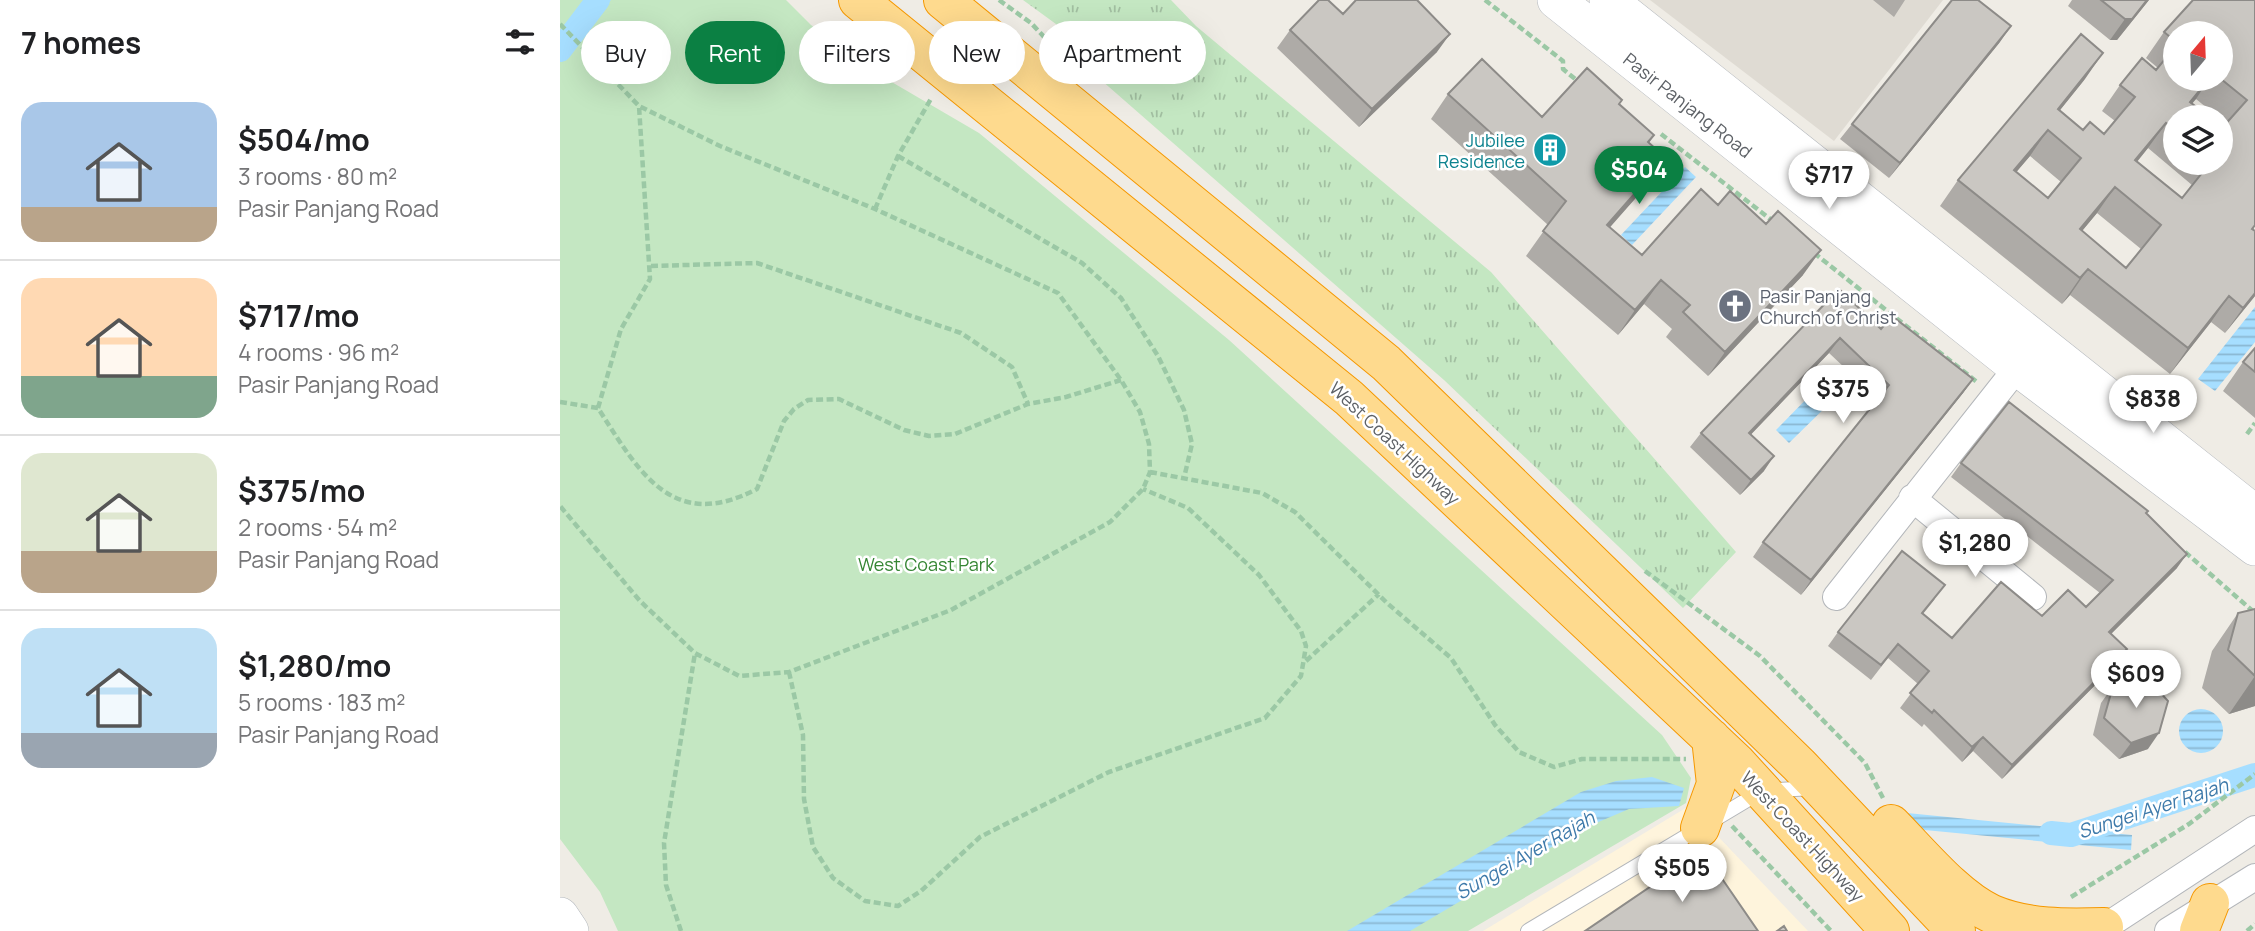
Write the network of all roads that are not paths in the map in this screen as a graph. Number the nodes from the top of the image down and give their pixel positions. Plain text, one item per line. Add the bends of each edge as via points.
1 (858, 0) edge
2 (943, 0) edge
3 (1556, 0) edge
4 (1608, 0) edge
5 (1642, 48) junction
6 (2028, 354) junction
7 (1912, 498) junction
8 (2255, 514) edge
9 (2255, 547) edge
10 (1628, 580) junction
11 (1836, 597) dead end
12 (2032, 597) dead end
13 (1699, 749) junction
14 (1819, 787) junction
15 (1762, 791) junction
16 (1710, 823) junction
17 (2255, 829) edge
18 (2255, 877) edge
19 (560, 916) edge
20 (2204, 917) edge
21 (2101, 929) edge
22 (570, 931) edge
23 (1528, 931) edge
24 (1890, 931) edge
25 (1955, 931) edge
26 (2168, 931) edge

1 - 13 highway, West Coast Highway via 1349,398
2 - 10 highway via 1386,363
3 - 5 main road, Pasir Panjang Road
4 - 5 main road, Pasir Panjang Road
5 - 6 main road, Pasir Panjang Road
6 - 7 street
6 - 8 main road, Pasir Panjang Road
6 - 9 main road, Pasir Panjang Road
7 - 11 street
7 - 12 street
10 - 14 highway
10 - 21 highway via 1720,655 1950,883 1989,913 2052,928
13 - 15 highway, West Coast Highway
13 - 16 highway via 1716,784
14 - 15 lane
14 - 25 highway
15 - 16 lane
15 - 24 highway, West Coast Highway
16 - 23 lane
17 - 21 street
18 - 20 street
19 - 22 main road
20 - 26 street

